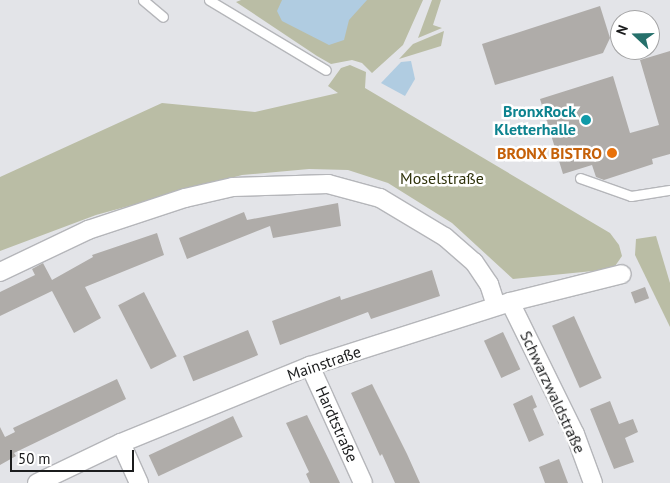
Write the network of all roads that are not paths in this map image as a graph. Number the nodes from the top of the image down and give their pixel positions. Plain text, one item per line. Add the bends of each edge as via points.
1 (143, 0) edge
2 (209, 0) edge
3 (162, 17) dead end
4 (326, 70) dead end
5 (580, 178) dead end
6 (670, 190) edge
7 (0, 272) edge
8 (622, 274) dead end
9 (503, 304) junction
10 (310, 366) junction
11 (121, 443) junction
12 (36, 483) edge
13 (139, 483) edge
14 (363, 483) edge
15 (592, 483) edge

1 - 3 lane
2 - 4 lane
5 - 6 lane via 631,196
7 - 9 street via 88,230 186,198 233,188 328,184 380,198 445,237 474,262
8 - 9 street, Mainstraße
9 - 10 street, Mainstraße
9 - 15 street, Schwarzwaldstraße via 575,434
10 - 11 street, Mainstraße
10 - 14 street, Hardtstraße
11 - 12 street, Mainstraße
11 - 13 street

